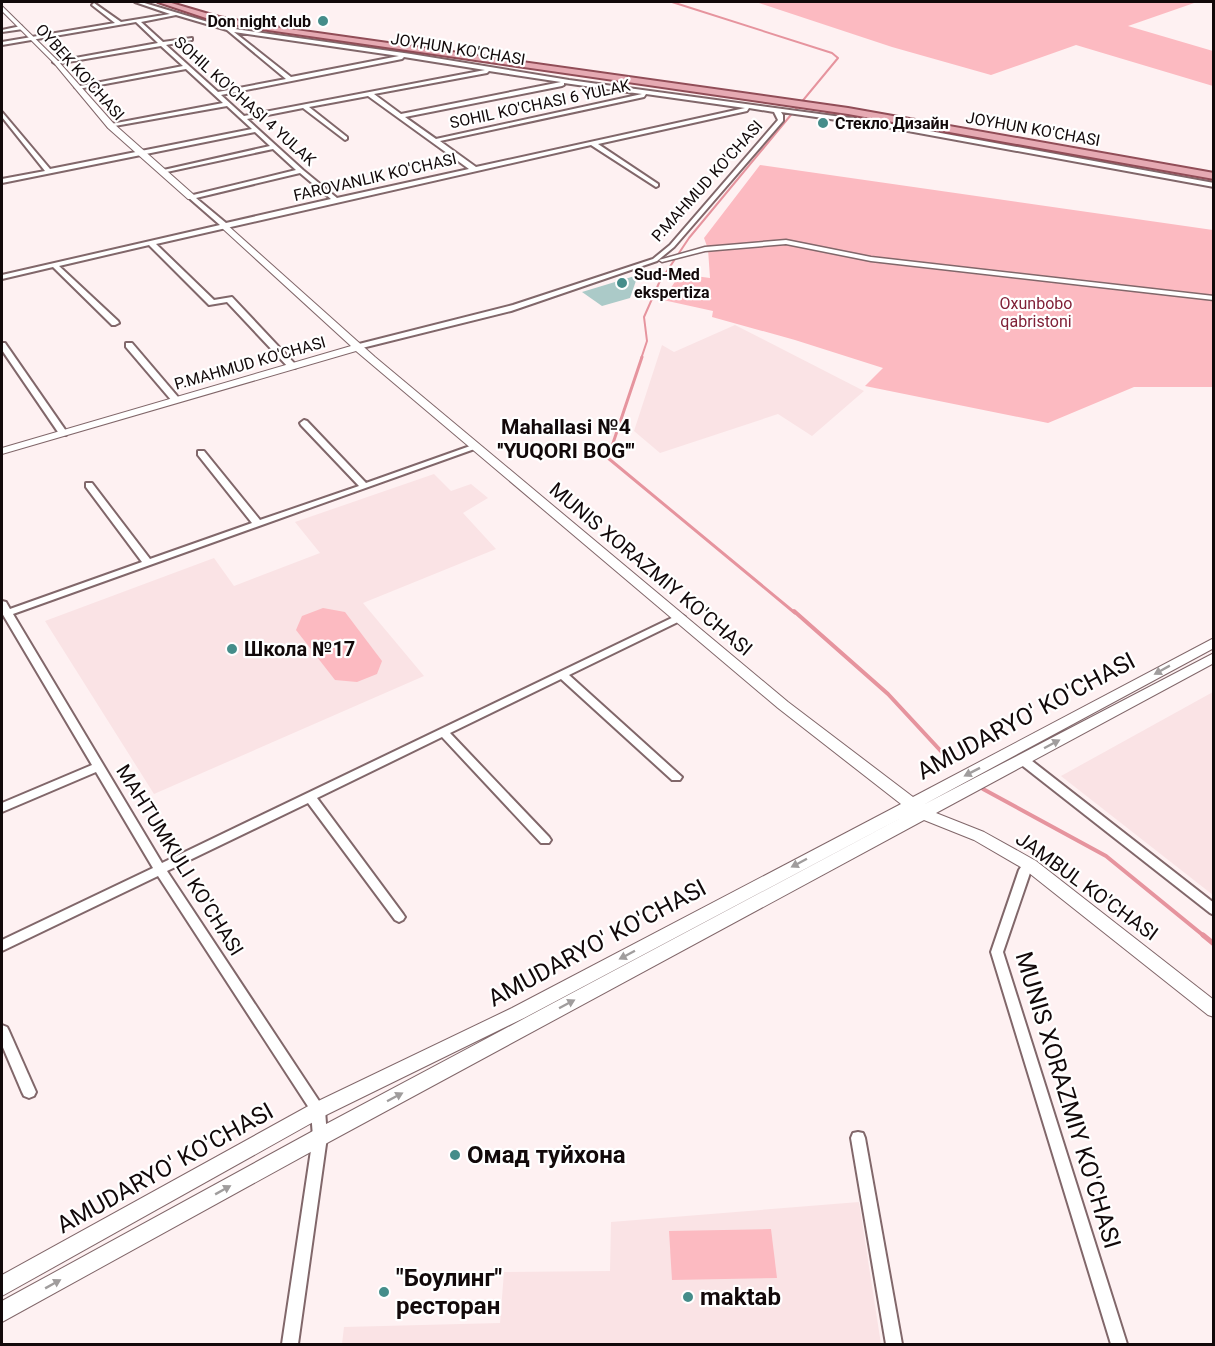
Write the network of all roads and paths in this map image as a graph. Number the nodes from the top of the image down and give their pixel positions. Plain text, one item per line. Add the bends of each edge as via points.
1 (137, 2) edge
2 (161, 2) edge
3 (175, 2) edge
4 (411, 2) edge
5 (94, 4) dead end
6 (421, 5) dead end
7 (3, 11) edge
8 (178, 14) junction
9 (137, 21) junction
10 (120, 24) junction
11 (21, 28) junction
12 (227, 29) junction
13 (2, 31) edge
14 (33, 39) junction
15 (190, 39) dead end
16 (162, 43) junction
17 (2, 44) edge
18 (411, 56) junction
19 (56, 62) junction
20 (188, 67) junction
21 (495, 69) junction
22 (290, 79) junction
23 (569, 82) junction
24 (78, 87) junction
25 (652, 93) junction
26 (217, 94) junction
27 (370, 94) junction
28 (779, 102) junction
29 (228, 104) junction
30 (304, 107) junction
31 (755, 107) junction
32 (2, 114) edge
33 (400, 116) junction
34 (243, 118) junction
35 (111, 126) junction
36 (256, 130) junction
37 (345, 138) dead end
38 (433, 141) junction
39 (592, 143) junction
40 (274, 147) junction
41 (138, 153) junction
42 (474, 169) junction
43 (162, 171) junction
44 (301, 171) junction
45 (49, 172) junction
46 (1214, 174) edge
47 (2, 181) edge
48 (656, 185) dead end
49 (1214, 185) edge
50 (191, 197) junction
51 (336, 200) junction
52 (225, 226) junction
53 (150, 242) junction
54 (662, 260) joint
55 (53, 264) junction
56 (2, 277) edge
57 (1214, 298) edge
58 (508, 309) junction
59 (115, 323) dead end
60 (2, 345) edge
61 (129, 345) dead end
62 (358, 347) junction
63 (292, 366) junction
64 (175, 399) junction
65 (304, 423) dead end
66 (63, 433) junction
67 (476, 447) junction
68 (2, 451) edge
69 (201, 453) dead end
70 (89, 485) dead end
71 (364, 486) junction
72 (258, 524) junction
73 (148, 563) junction
74 (4, 609) edge
75 (680, 616) junction
76 (1214, 642) edge
77 (1214, 657) edge
78 (562, 675) junction
79 (443, 732) junction
80 (1023, 760) junction
81 (97, 767) junction
82 (676, 777) dead end
83 (309, 796) junction
84 (2, 808) edge
85 (918, 809) junction
86 (545, 840) dead end
87 (159, 868) junction
88 (1025, 870) dead end
89 (1214, 910) edge
90 (399, 917) dead end
91 (2, 946) edge
92 (1214, 1010) edge
93 (2, 1031) edge
94 (29, 1092) dead end
95 (318, 1110) junction
96 (320, 1137) junction
97 (858, 1138) dead end
98 (2, 1286) edge
99 (2, 1312) edge
100 (290, 1344) edge
101 (894, 1344) edge
102 (1119, 1344) edge

1 - 8 street, JOYHUN KO'CHASI
2 - 28 main road, JOYHUN KO'CHASI via 261,27
3 - 28 main road, JOYHUN KO'CHASI via 263,24
4 - 6 street
5 - 10 street
7 - 11 street, OYBEK KO'CHASI
8 - 9 street
8 - 12 street, JOYHUN KO'CHASI
9 - 10 street
9 - 16 street, SOHIL KO'CHASI 4 YULAK
10 - 14 street
11 - 13 street
11 - 14 street, OYBEK KO'CHASI
12 - 18 street, JOYHUN KO'CHASI
12 - 22 street
14 - 17 street
14 - 19 street, OYBEK KO'CHASI
15 - 16 street
16 - 19 street
16 - 20 street, SOHIL KO'CHASI 4 YULAK
18 - 21 street, JOYHUN KO'CHASI
18 - 22 street
19 - 24 street, OYBEK KO'CHASI
20 - 24 street
20 - 26 street, SOHIL KO'CHASI 4 YULAK
21 - 23 street, JOYHUN KO'CHASI
21 - 27 street
22 - 26 street
23 - 25 street, JOYHUN KO'CHASI
23 - 33 street
24 - 35 street, OYBEK KO'CHASI
25 - 31 street, JOYHUN KO'CHASI
25 - 38 street, SOHIL KO'CHASI 6 YULAK
26 - 29 street, SOHIL KO'CHASI 4 YULAK
27 - 30 street
27 - 33 street
28 - 31 street, JOYHUN KO'CHASI via 768,110
28 - 46 main road, JOYHUN KO'CHASI via 849,110
28 - 49 street via 786,113 886,125
28 - 58 street, P.MAHMUD KO'CHASI via 781,120 672,246 655,260
29 - 34 street, SOHIL KO'CHASI 4 YULAK
29 - 35 street
30 - 34 street
30 - 37 street
31 - 39 street, FAROVANLIK KO'CHASI
32 - 45 street
33 - 38 street
34 - 36 street, SOHIL KO'CHASI 4 YULAK
35 - 41 street, OYBEK KO'CHASI
36 - 40 street, SOHIL KO'CHASI 4 YULAK
36 - 41 street
38 - 42 street
39 - 42 street, FAROVANLIK KO'CHASI
39 - 48 street
40 - 43 street
40 - 44 street, SOHIL KO'CHASI 4 YULAK
41 - 43 street, OYBEK KO'CHASI
41 - 45 street
42 - 51 street, FAROVANLIK KO'CHASI
43 - 50 street, OYBEK KO'CHASI
44 - 50 street
44 - 51 street, SOHIL KO'CHASI 4 YULAK
45 - 47 street
50 - 52 street, OYBEK KO'CHASI
51 - 52 street, FAROVANLIK KO'CHASI
52 - 53 street, FAROVANLIK KO'CHASI
52 - 62 street, MUNIS XORAZMIY KO'CHASI
53 - 55 street, FAROVANLIK KO'CHASI
53 - 63 street via 212,303 229,299
54 - 57 street via 705,249 786,242 871,259
54 - 58 street, P.MAHMUD KO'CHASI
55 - 56 street, FAROVANLIK KO'CHASI
55 - 59 street
58 - 62 street, P.MAHMUD KO'CHASI
60 - 66 street
61 - 64 street
62 - 63 street, P.MAHMUD KO'CHASI
62 - 67 street, MUNIS XORAZMIY KO'CHASI
63 - 64 street, P.MAHMUD KO'CHASI
64 - 66 street, P.MAHMUD KO'CHASI
65 - 71 street
66 - 68 street, P.MAHMUD KO'CHASI
67 - 71 street
67 - 75 street, MUNIS XORAZMIY KO'CHASI
69 - 72 street
70 - 73 street
71 - 72 street
72 - 73 street
73 - 74 street
74 - 81 street, MAHTUMKULI KO'CHASI
75 - 78 street
75 - 85 street, MUNIS XORAZMIY KO'CHASI via 783,705
76 -> 85 street, AMUDARYO' KO'CHASI
80 -> 77 street, AMUDARYO' KO'CHASI
78 - 79 street
78 - 82 street
79 - 83 street
79 - 86 street
80 - 85 street, AMUDARYO' KO'CHASI
80 - 89 street
81 - 84 street
81 - 87 street, MAHTUMKULI KO'CHASI
83 - 87 street
83 - 90 street
85 - 92 street, JAMBUL KO'CHASI via 979,836 1030,865
85 -> 95 street, AMUDARYO' KO'CHASI
96 -> 85 street, AMUDARYO' KO'CHASI
87 - 91 street
87 - 95 street, MAHTUMKULI KO'CHASI
88 - 102 street, MUNIS XORAZMIY KO'CHASI via 997,952
93 - 94 street
95 - 96 street, MAHTUMKULI KO'CHASI
95 - 98 street, AMUDARYO' KO'CHASI
99 -> 96 street, AMUDARYO' KO'CHASI
96 - 100 street, MAHTUMKULI KO'CHASI
97 - 101 street

